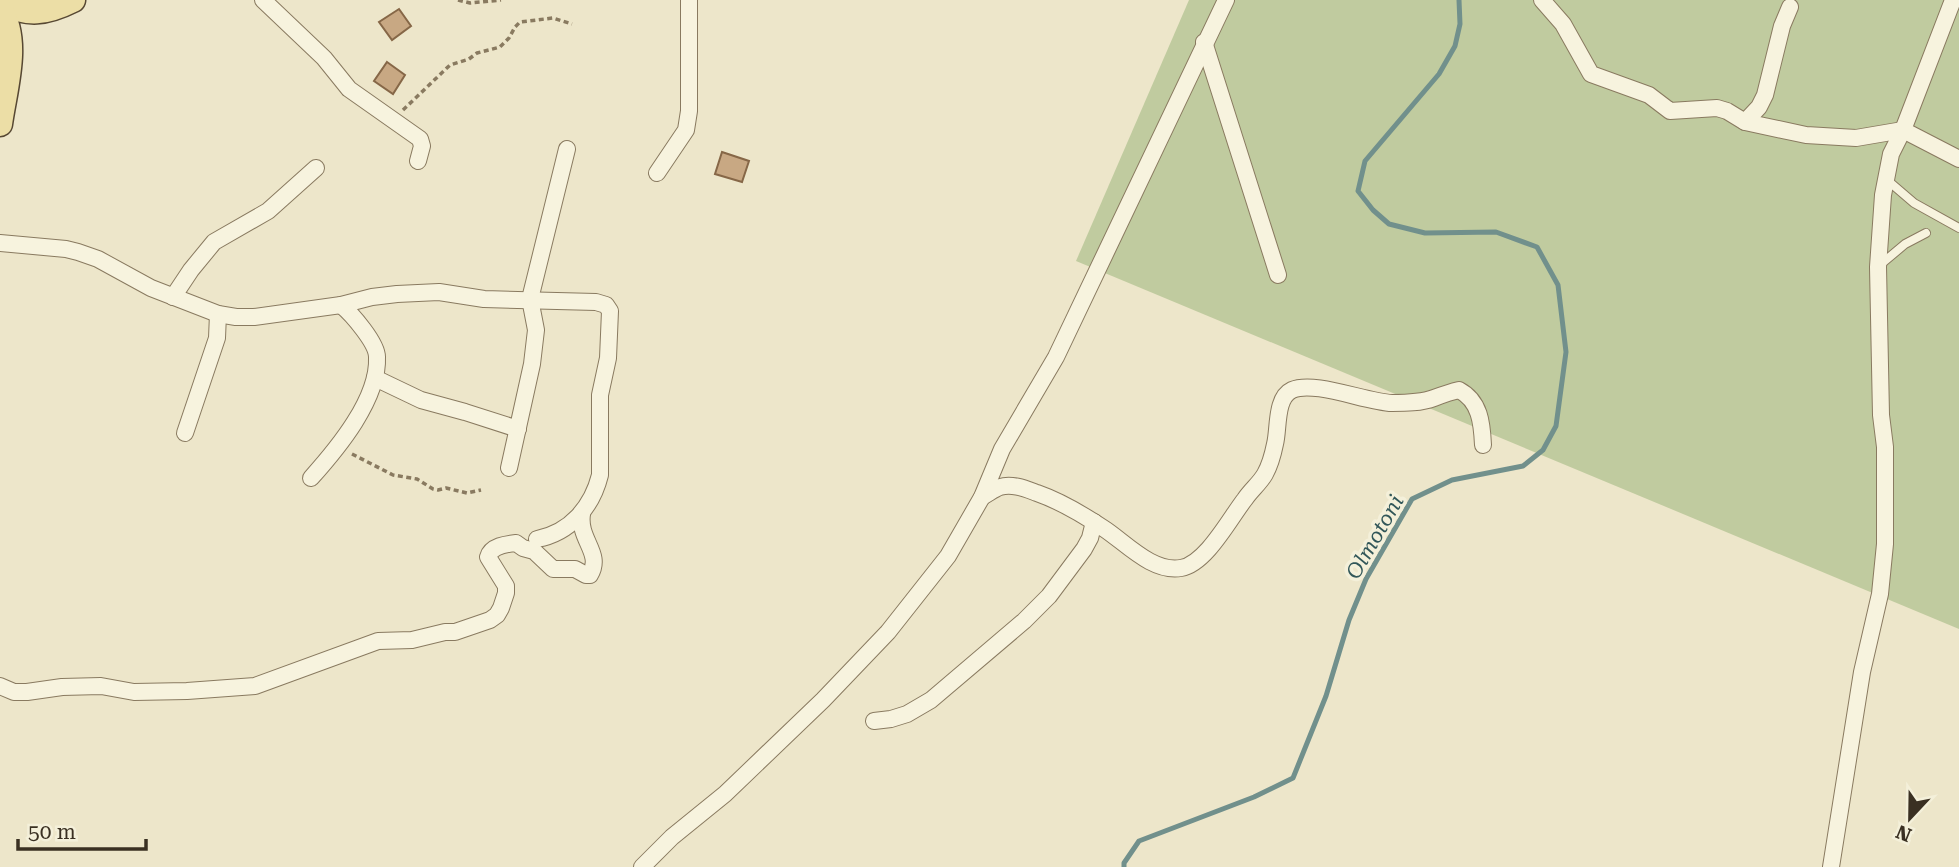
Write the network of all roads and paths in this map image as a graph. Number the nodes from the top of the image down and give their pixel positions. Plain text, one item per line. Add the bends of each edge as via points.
1 (73, 0) edge
2 (262, 0) edge
3 (458, 0) edge
4 (501, 0) edge
5 (689, 0) edge
6 (1226, 0) edge
7 (1542, 0) edge
8 (1953, 0) edge
9 (0, 1) edge
10 (1790, 6) dead end
11 (0, 9) edge
12 (44, 11) junction
13 (572, 24) dead end
14 (1204, 42) junction
15 (12, 44) junction
16 (384, 114) junction
17 (1745, 122) junction
18 (0, 124) edge
19 (1903, 130) junction
20 (567, 149) dead end
21 (1959, 159) edge
22 (418, 161) dead end
23 (316, 168) dead end
24 (657, 173) dead end
25 (1886, 179) junction
26 (1959, 228) edge
27 (1926, 233) dead end
28 (0, 243) edge
29 (1878, 267) junction
30 (1278, 275) dead end
31 (173, 297) junction
32 (530, 299) junction
33 (341, 305) junction
34 (218, 314) junction
35 (375, 378) junction
36 (518, 429) junction
37 (186, 433) dead end
38 (340, 443) junction
39 (1483, 445) dead end
40 (509, 468) dead end
41 (311, 478) dead end
42 (481, 490) dead end
43 (982, 497) junction
44 (582, 514) junction
45 (1094, 523) junction
46 (537, 539) dead end
47 (0, 686) edge
48 (874, 721) dead end
49 (642, 867) edge
50 (1831, 867) edge

1 - 12 main road
2 - 16 street via 324,58 349,89
3 - 4 path
5 - 24 street via 690,111 685,130
6 - 14 street
7 - 17 street via 1563,24 1591,75 1649,94 1670,111 1717,108
8 - 19 street
9 - 12 main road via 17,9
10 - 17 street via 1765,95
11 - 15 main road
12 - 15 main road via 19,31
13 - 16 path via 554,19 520,22 500,47 450,65 400,112
14 - 30 street
14 - 43 street via 1056,357 1002,449
15 - 18 main road
16 - 22 street via 420,139
17 - 19 street via 1806,135 1856,138
19 - 21 street
19 - 25 street
20 - 32 street
23 - 31 street via 268,211 214,242
25 - 26 lane via 1914,203
25 - 29 street
27 - 29 lane
28 - 31 street via 78,252
29 - 50 street via 1885,544
31 - 34 street
32 - 33 street via 484,299 439,292 372,297
32 - 36 street via 536,330
32 - 44 street via 596,302 610,311 608,358 600,395 600,475
33 - 34 street via 254,317
33 - 35 street via 357,320 377,353
34 - 37 street via 215,345
35 - 36 street via 421,400
35 - 38 street
36 - 40 street
38 - 41 street
38 - 42 path via 393,475 417,479 433,489
39 - 45 street via 1475,402 1459,390 1431,400 1401,403 1299,388 1282,401 1276,442 1261,481 1194,564 1178,569 1152,562
43 - 45 street via 1001,487 1016,486
43 - 49 street via 948,556 888,632 743,777
44 - 46 street via 554,534
44 - 47 street via 581,530 594,560 590,575 554,569 534,551 516,543 493,549 488,557 506,586 501,608 490,620 456,632 378,640 255,686 134,692 101,686 27,692
45 - 48 street via 1084,549 1024,621 931,700 907,714

